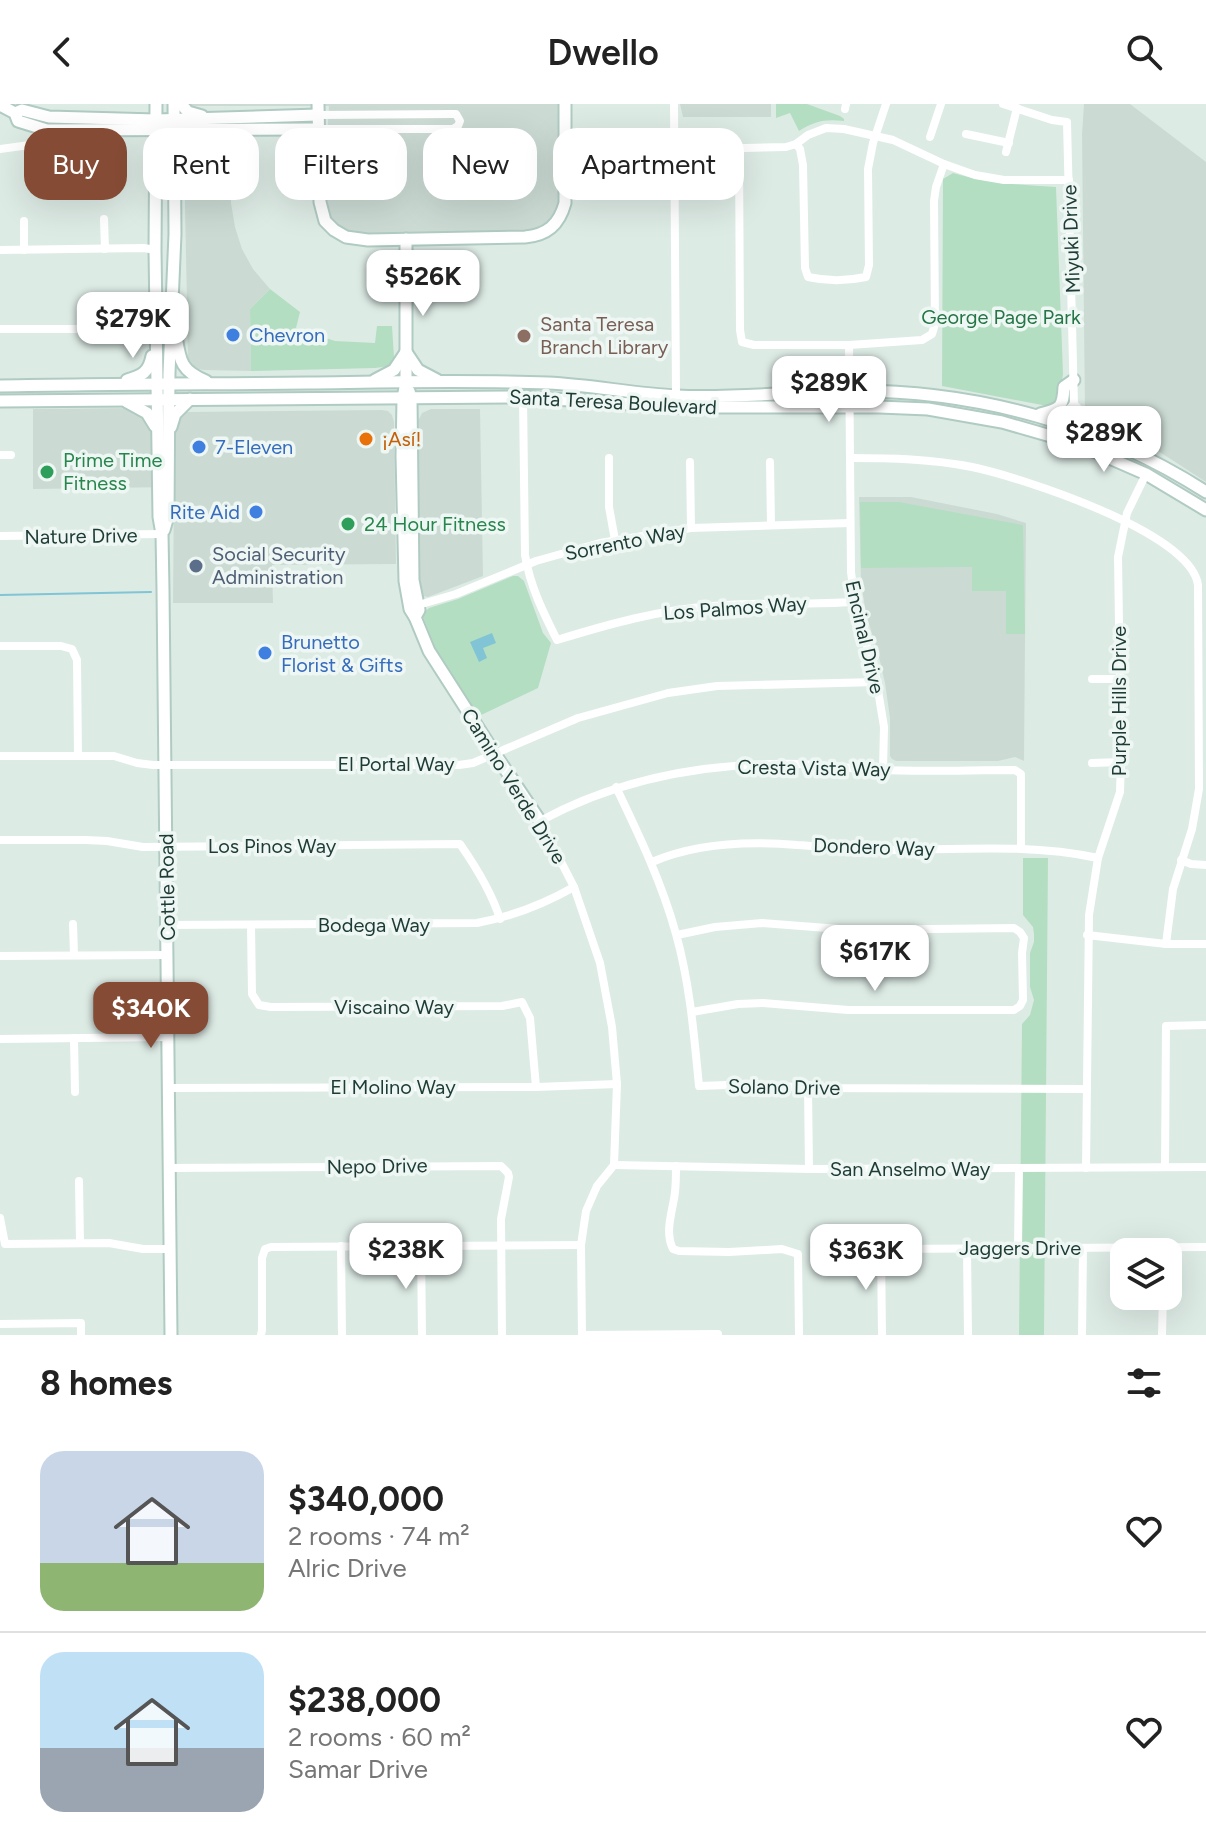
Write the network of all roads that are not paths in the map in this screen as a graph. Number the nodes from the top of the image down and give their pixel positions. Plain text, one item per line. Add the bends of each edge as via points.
1 (154, 104) edge
2 (174, 104) edge
3 (181, 104) edge
4 (565, 104) edge
5 (674, 104) edge
6 (886, 104) edge
7 (941, 104) edge
8 (1003, 104) edge
9 (0, 105) edge
10 (1017, 108) junction
11 (318, 110) edge
12 (15, 113) junction
13 (215, 117) junction
14 (120, 118) junction
15 (156, 125) junction
16 (174, 125) junction
17 (187, 128) edge
18 (407, 129) edge
19 (129, 130) junction
20 (966, 134) dead end
21 (876, 136) junction
22 (143, 137) edge
23 (930, 137) dead end
24 (796, 144) junction
25 (24, 146) edge
26 (0, 149) edge
27 (744, 149) edge
28 (944, 164) junction
29 (1069, 180) junction
30 (156, 200) edge
31 (175, 200) edge
32 (320, 200) edge
33 (739, 200) edge
34 (104, 219) dead end
35 (24, 221) dead end
36 (406, 239) junction
37 (105, 249) junction
38 (0, 250) edge
39 (24, 250) junction
40 (155, 250) junction
41 (173, 315) junction
42 (0, 329) edge
43 (102, 329) dead end
44 (156, 336) junction
45 (849, 345) junction
46 (406, 352) junction
47 (1074, 380) junction
48 (441, 381) junction
49 (371, 382) junction
50 (406, 382) junction
51 (215, 383) junction
52 (109, 384) junction
53 (163, 384) junction
54 (0, 386) edge
55 (849, 391) junction
56 (676, 396) junction
57 (437, 397) junction
58 (523, 397) junction
59 (376, 398) junction
60 (407, 398) junction
61 (163, 399) junction
62 (190, 399) junction
63 (123, 400) junction
64 (0, 401) edge
65 (849, 407) junction
66 (1036, 415) junction
67 (407, 417) junction
68 (1075, 428) junction
69 (163, 435) junction
70 (1075, 443) junction
71 (0, 455) edge
72 (11, 455) dead end
73 (609, 458) dead end
74 (850, 458) junction
75 (690, 462) dead end
76 (770, 462) dead end
77 (1146, 474) junction
78 (1206, 492) edge
79 (1206, 510) edge
80 (1125, 521) junction
81 (850, 523) junction
82 (771, 525) junction
83 (691, 528) junction
84 (162, 534) junction
85 (0, 536) edge
86 (615, 540) junction
87 (527, 565) junction
88 (854, 602) junction
89 (414, 610) junction
90 (0, 646) edge
91 (1092, 679) dead end
92 (1120, 679) junction
93 (877, 682) junction
94 (495, 754) junction
95 (78, 755) junction
96 (0, 756) edge
97 (1121, 762) junction
98 (1092, 763) dead end
99 (165, 765) junction
100 (883, 770) junction
101 (616, 787) junction
102 (540, 821) junction
103 (0, 840) edge
104 (166, 847) junction
105 (1021, 849) junction
106 (1098, 858) junction
107 (1181, 860) junction
108 (652, 862) junction
109 (1206, 865) edge
110 (574, 887) junction
111 (500, 919) junction
112 (73, 924) dead end
113 (167, 925) junction
114 (251, 926) junction
115 (677, 935) junction
116 (1087, 935) junction
117 (1166, 944) junction
118 (1206, 944) edge
119 (74, 955) junction
120 (168, 955) junction
121 (0, 956) edge
122 (692, 1012) junction
123 (1206, 1025) edge
124 (169, 1037) junction
125 (74, 1038) junction
126 (0, 1039) edge
127 (617, 1084) junction
128 (536, 1087) junction
129 (169, 1088) junction
130 (808, 1088) junction
131 (1086, 1089) junction
132 (75, 1092) dead end
133 (614, 1165) junction
134 (676, 1166) junction
135 (1165, 1167) junction
136 (1206, 1167) edge
137 (170, 1168) junction
138 (1019, 1168) junction
139 (1086, 1168) junction
140 (809, 1169) junction
141 (79, 1181) dead end
142 (0, 1218) edge
143 (80, 1243) junction
144 (581, 1245) junction
145 (341, 1246) junction
146 (421, 1246) junction
147 (501, 1246) junction
148 (1206, 1247) edge
149 (967, 1248) junction
150 (1018, 1248) junction
151 (1083, 1248) junction
152 (171, 1249) junction
153 (1110, 1249) edge
154 (1182, 1249) edge
155 (1163, 1310) edge
156 (0, 1324) edge
157 (718, 1334) edge
158 (81, 1335) edge
159 (171, 1335) edge
160 (261, 1335) edge
161 (342, 1335) edge
162 (422, 1335) edge
163 (502, 1335) edge
164 (582, 1335) edge
165 (799, 1335) edge
166 (882, 1335) edge
167 (968, 1335) edge
168 (1082, 1335) edge
169 (1162, 1335) edge

1 - 14 main road
1 - 15 main road, Cottle Road
2 - 16 main road, Cottle Road
3 - 13 main road via 188,112
4 - 36 main road via 566,194 556,225 525,237
5 - 56 street
6 - 21 street
7 - 23 street
8 - 10 street
9 - 12 main road
10 - 20 street via 1008,148
10 - 29 street, Miyuki Drive via 1067,122
11 - 13 main road
11 - 18 street via 456,114 460,121 453,129
12 - 14 main road
12 - 19 main road via 18,121 47,130
13 - 16 main road
14 - 15 main road
15 - 16 main road
15 - 19 main road
16 - 17 main road
19 - 22 main road
21 - 24 street via 826,128
21 - 24 street via 868,169 869,265 866,277 854,279 808,277 803,165
21 - 28 street
24 - 27 street
25 - 26 street
28 - 29 street via 1004,180
28 - 45 street via 934,201 932,334 922,340
29 - 47 street, Miyuki Drive
30 - 40 main road, Cottle Road
31 - 41 main road, Cottle Road
32 - 36 main road via 325,221 346,237
33 - 45 street via 742,342
34 - 37 street
35 - 39 street
36 - 46 main road, Camino Verde Drive
37 - 39 street
37 - 40 street
38 - 39 street
40 - 44 main road, Cottle Road
41 - 51 main road via 184,366
41 - 53 main road, Cottle Road
42 - 43 street
44 - 52 main road via 147,372
44 - 53 main road, Cottle Road
45 - 55 street, Encinal Drive
46 - 48 main road via 418,370
46 - 49 main road via 394,370
46 - 50 main road, Camino Verde Drive
47 - 66 main road via 1064,387 1059,408
47 - 68 street, Miyuki Drive via 1070,414
48 - 50 main road, Santa Teresa Boulevard
48 - 56 main road, Santa Teresa Boulevard via 550,383
49 - 50 main road, Santa Teresa Boulevard
49 - 51 main road, Santa Teresa Boulevard
50 - 60 main road, Camino Verde Drive
51 - 53 main road, Santa Teresa Boulevard
52 - 53 main road, Santa Teresa Boulevard
52 - 54 main road, Santa Teresa Boulevard
53 - 61 main road, Cottle Road
55 - 56 main road, Santa Teresa Boulevard
55 - 65 street, Encinal Drive
55 - 66 main road, Santa Teresa Boulevard via 941,396
57 - 58 main road, Santa Teresa Boulevard
57 - 60 main road, Santa Teresa Boulevard
57 - 67 main road
58 - 65 main road, Santa Teresa Boulevard via 676,407
58 - 87 street
59 - 60 main road, Santa Teresa Boulevard
59 - 62 main road, Santa Teresa Boulevard
59 - 67 main road
60 - 67 main road, Camino Verde Drive
61 - 62 main road, Santa Teresa Boulevard
61 - 63 main road, Santa Teresa Boulevard
61 - 69 main road, Cottle Road
62 - 69 main road
63 - 64 main road, Santa Teresa Boulevard
63 - 69 main road via 147,413
65 - 70 main road, Santa Teresa Boulevard via 963,414
65 - 74 street, Encinal Drive
66 - 68 main road, Santa Teresa Boulevard
67 - 89 main road, Camino Verde Drive
68 - 70 street, Miyuki Drive
68 - 78 main road, Santa Teresa Boulevard
69 - 84 main road, Cottle Road
70 - 77 main road, Santa Teresa Boulevard
71 - 72 street
73 - 86 street
74 - 80 street via 973,467 1074,498
74 - 81 street, Encinal Drive
75 - 83 street
76 - 82 street
77 - 79 main road, Santa Teresa Boulevard
77 - 80 street, Purple Hills Drive
80 - 92 street, Purple Hills Drive via 1118,557
80 - 107 street via 1176,554 1197,578 1201,767 1192,829
81 - 82 street, Sorrento Way
81 - 88 street, Encinal Drive
82 - 83 street, Sorrento Way
83 - 86 street, Sorrento Way
84 - 85 street, Nature Drive
84 - 99 main road, Cottle Road
86 - 87 street, Sorrento Way
87 - 88 street, Los Palmos Way via 557,640 689,608
87 - 89 street, Sorrento Way
88 - 93 street, Encinal Drive
89 - 94 main road, Camino Verde Drive via 429,651
90 - 95 street via 72,649 77,660
91 - 92 street
92 - 97 street, Purple Hills Drive
93 - 94 street, El Portal Way via 717,686 668,693 578,718
93 - 100 street, Encinal Drive
94 - 99 street, El Portal Way via 459,765
94 - 102 main road, Camino Verde Drive
95 - 96 street, El Portal Way
95 - 99 street, El Portal Way
97 - 98 street
97 - 106 street, Purple Hills Drive via 1120,792
99 - 104 main road, Cottle Road
100 - 101 street, Cresta Vista Way via 741,765 691,769
100 - 105 street, Cresta Vista Way via 1015,770 1021,774
101 - 102 street, Cresta Vista Way
101 - 108 street, Solano Drive
102 - 110 street, Camino Verde Drive
103 - 104 street, Los Pinos Way
104 - 111 street, Los Pinos Way via 460,844
104 - 113 main road, Cottle Road
105 - 106 street, Dondero Way
105 - 108 street, Dondero Way via 739,844
106 - 116 street, Purple Hills Drive
107 - 109 street
107 - 117 street
108 - 115 street, Solano Drive
110 - 111 street, Bodega Way
110 - 127 street, Camino Verde Drive via 600,963
111 - 114 street, Bodega Way via 448,925
112 - 119 street
113 - 114 street, Bodega Way
113 - 120 main road, Cottle Road
114 - 128 street, Viscaino Way via 252,994 259,1005 522,1002 530,1018
115 - 122 street, Solano Drive
115 - 122 street via 762,923 853,930 1014,928 1024,938 1023,1000 1014,1010 848,1010 763,1003
116 - 117 street
116 - 131 street, Purple Hills Drive
117 - 118 street
119 - 120 street
119 - 121 street
120 - 124 main road, Cottle Road
122 - 130 street, Solano Drive via 699,1086
123 - 135 street via 1166,1026
124 - 125 street
124 - 129 main road, Cottle Road
125 - 126 street
125 - 132 street
127 - 128 street, El Molino Way
127 - 133 street, Camino Verde Drive
128 - 129 street, El Molino Way
129 - 137 main road, Cottle Road
130 - 131 street, Solano Drive
130 - 140 street
131 - 139 street, Purple Hills Drive
133 - 134 street, San Anselmo Way
133 - 144 street via 586,1211
134 - 140 street, San Anselmo Way
134 - 165 street via 668,1230 673,1249 782,1249 798,1254
135 - 136 street, San Anselmo Way
135 - 139 street, San Anselmo Way
137 - 147 street, Nepo Drive via 501,1166 509,1177
137 - 152 main road, Cottle Road
138 - 139 street, San Anselmo Way
138 - 140 street, San Anselmo Way
138 - 150 street
141 - 143 street
142 - 143 street via 5,1244
143 - 152 street
144 - 147 street
144 - 164 street
145 - 146 street
145 - 160 street via 265,1249
145 - 161 street
146 - 147 street
146 - 162 street
147 - 163 street
148 - 154 street, Jaggers Drive
149 - 150 street, Jaggers Drive
149 - 166 street, Jaggers Drive via 881,1249
149 - 167 street
150 - 151 street, Jaggers Drive
151 - 153 street, Jaggers Drive
151 - 168 street
152 - 159 main road, Cottle Road
155 - 169 street
156 - 158 street via 81,1323
157 - 164 street

